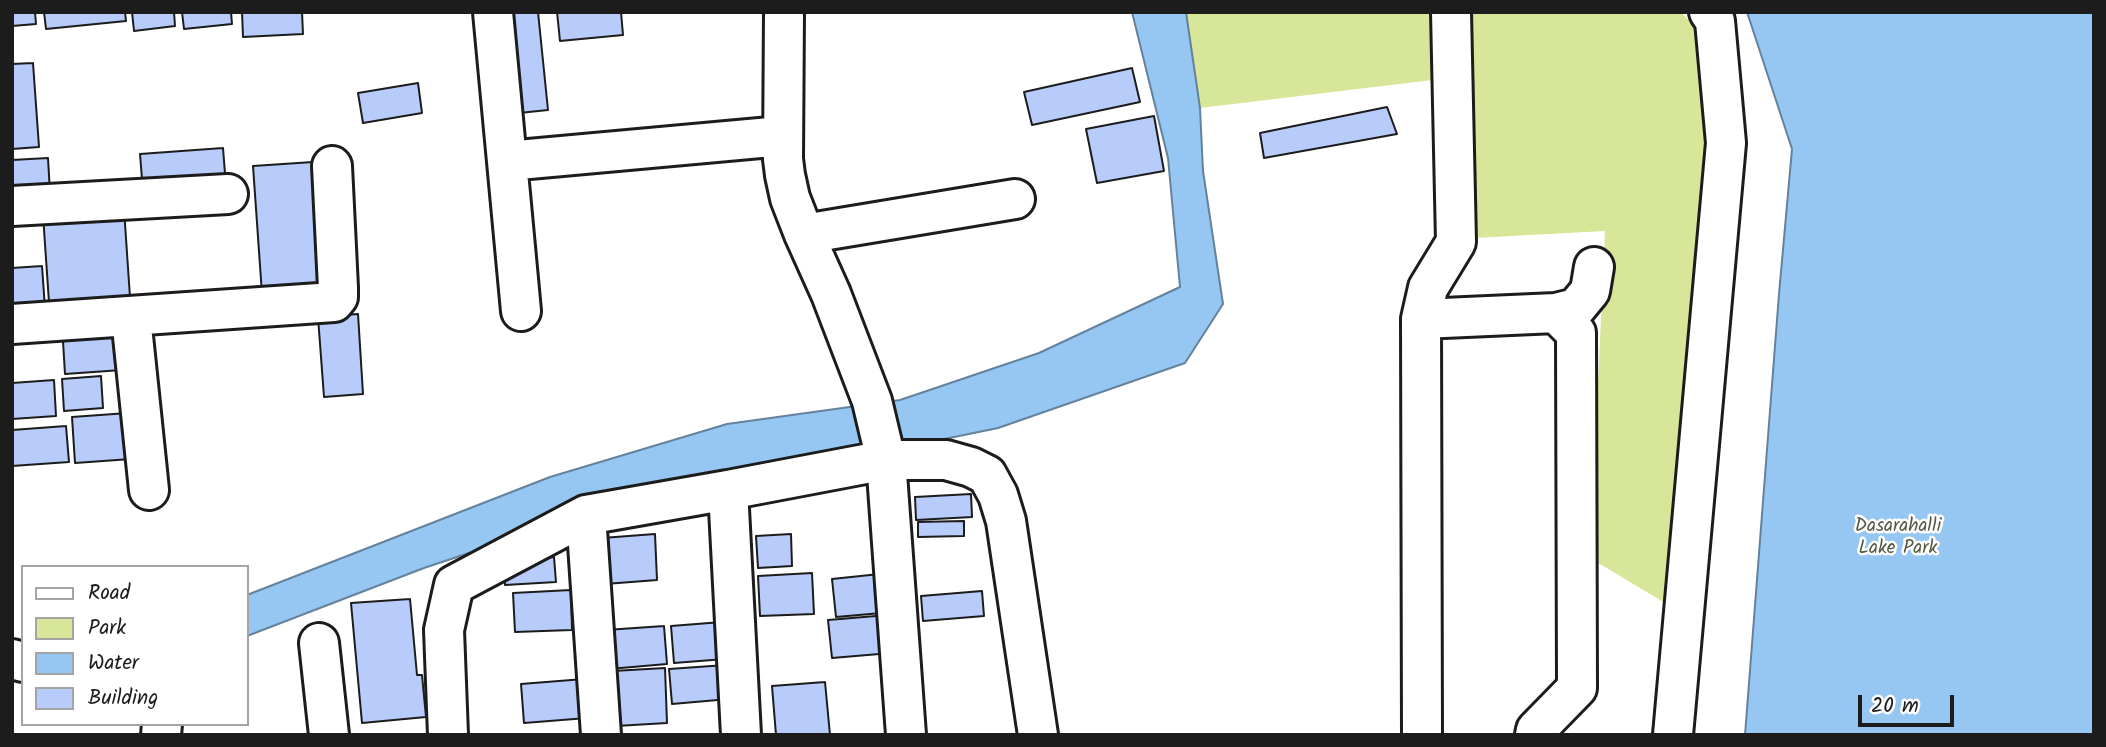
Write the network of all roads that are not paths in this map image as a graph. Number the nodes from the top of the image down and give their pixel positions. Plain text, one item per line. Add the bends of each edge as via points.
1 (493, 12) edge
2 (784, 12) edge
3 (1451, 12) edge
4 (1709, 12) edge
5 (782, 136) junction
6 (507, 161) junction
7 (332, 166) dead end
8 (228, 194) dead end
9 (1015, 199) dead end
10 (12, 206) edge
11 (804, 234) junction
12 (1594, 267) dead end
13 (521, 311) dead end
14 (1556, 313) junction
15 (131, 317) junction
16 (1421, 319) junction
17 (12, 324) edge
18 (884, 454) junction
19 (149, 490) dead end
20 (728, 490) junction
21 (586, 515) junction
22 (319, 643) dead end
23 (329, 735) edge
24 (448, 735) edge
25 (601, 735) edge
26 (741, 735) edge
27 (906, 735) edge
28 (1038, 735) edge
29 (1422, 735) edge
30 (1535, 735) edge
31 (1673, 735) edge

1 - 6 street
2 - 5 street
3 - 16 street via 1456,242 1427,288
4 - 31 street via 1715,22 1726,143
5 - 6 street
5 - 11 street via 790,198
6 - 13 street
7 - 15 street via 338,288 334,302
8 - 10 street
9 - 11 street
11 - 18 street via 872,401
12 - 14 street via 1590,291 1576,308
14 - 16 street
14 - 30 street via 1576,333 1577,688
15 - 17 street
15 - 19 street
16 - 29 street
18 - 20 street
18 - 27 street
18 - 28 street via 971,467 986,475 998,495 1006,521
20 - 21 street
20 - 26 street
21 - 24 street via 454,584 444,630
21 - 25 street
22 - 23 street

